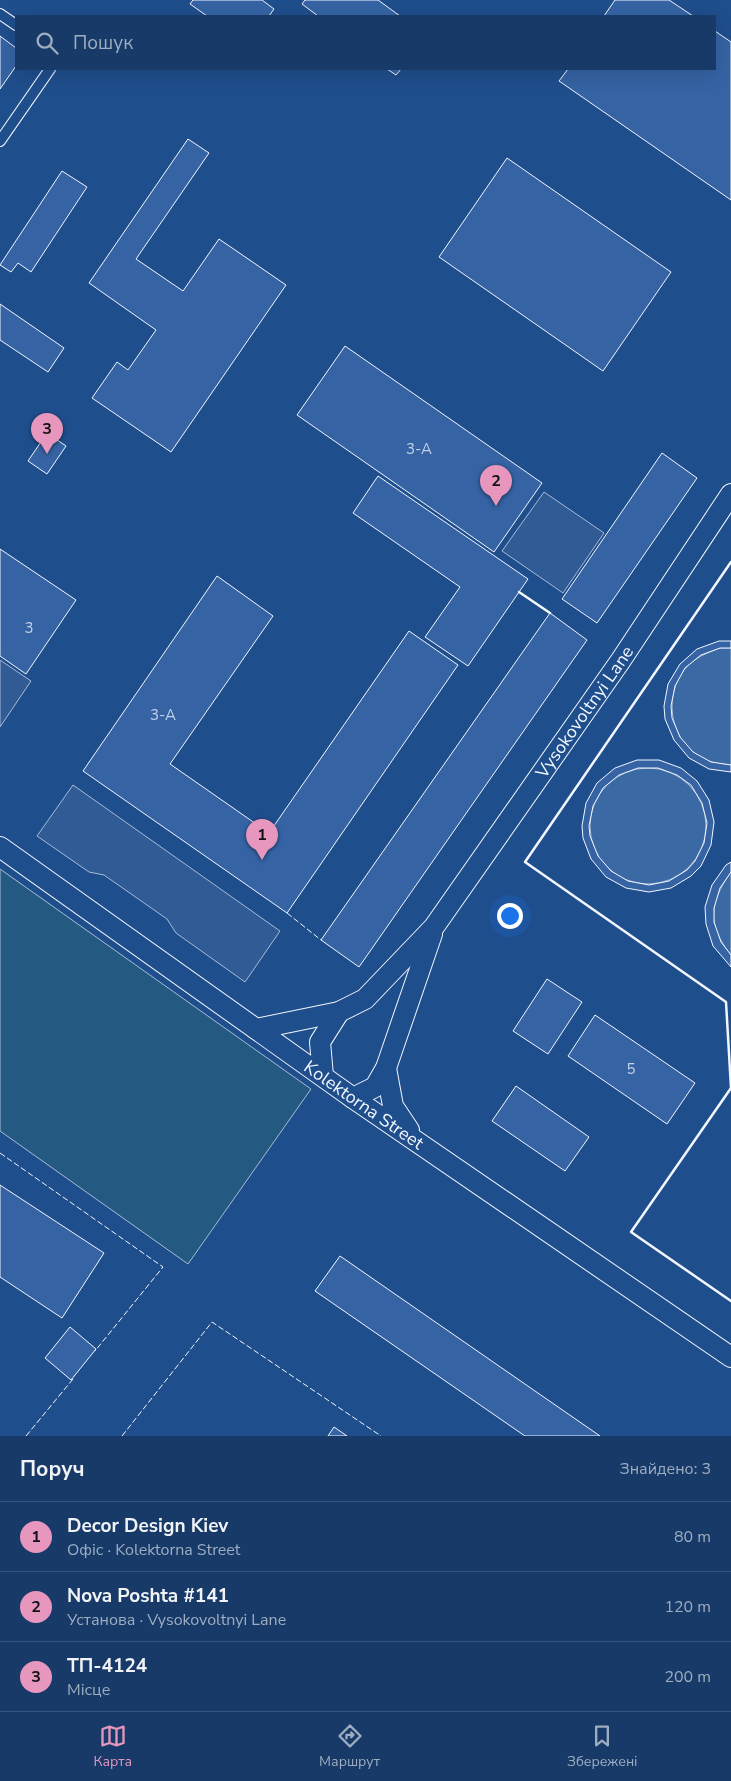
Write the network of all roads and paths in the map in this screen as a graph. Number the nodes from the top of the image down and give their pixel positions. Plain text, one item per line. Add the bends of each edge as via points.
1 (0, 14) edge
2 (15, 24) edge
3 (49, 70) edge
4 (0, 141) edge
5 (731, 494) edge
6 (0, 847) edge
7 (434, 927) junction
8 (340, 1012) junction
9 (256, 1028) junction
10 (386, 1068) junction
11 (323, 1076) junction
12 (353, 1098) junction
13 (416, 1140) junction
14 (731, 1357) edge

1 - 2 lane
3 - 4 lane
5 - 7 street, Vysokovoltnyi Lane via 621,660
6 - 9 street, Kolektorna Street
7 - 8 street, Vysokovoltnyi Lane via 366,998
7 - 10 street, Vysokovoltnyi Lane
8 - 9 street, Vysokovoltnyi Lane
8 - 11 street via 320,1042
9 - 11 street, Kolektorna Street
10 - 12 street, Vysokovoltnyi Lane via 375,1087
10 - 13 street via 393,1106
11 - 12 street, Kolektorna Street
12 - 13 street, Kolektorna Street
13 - 14 street, Kolektorna Street

